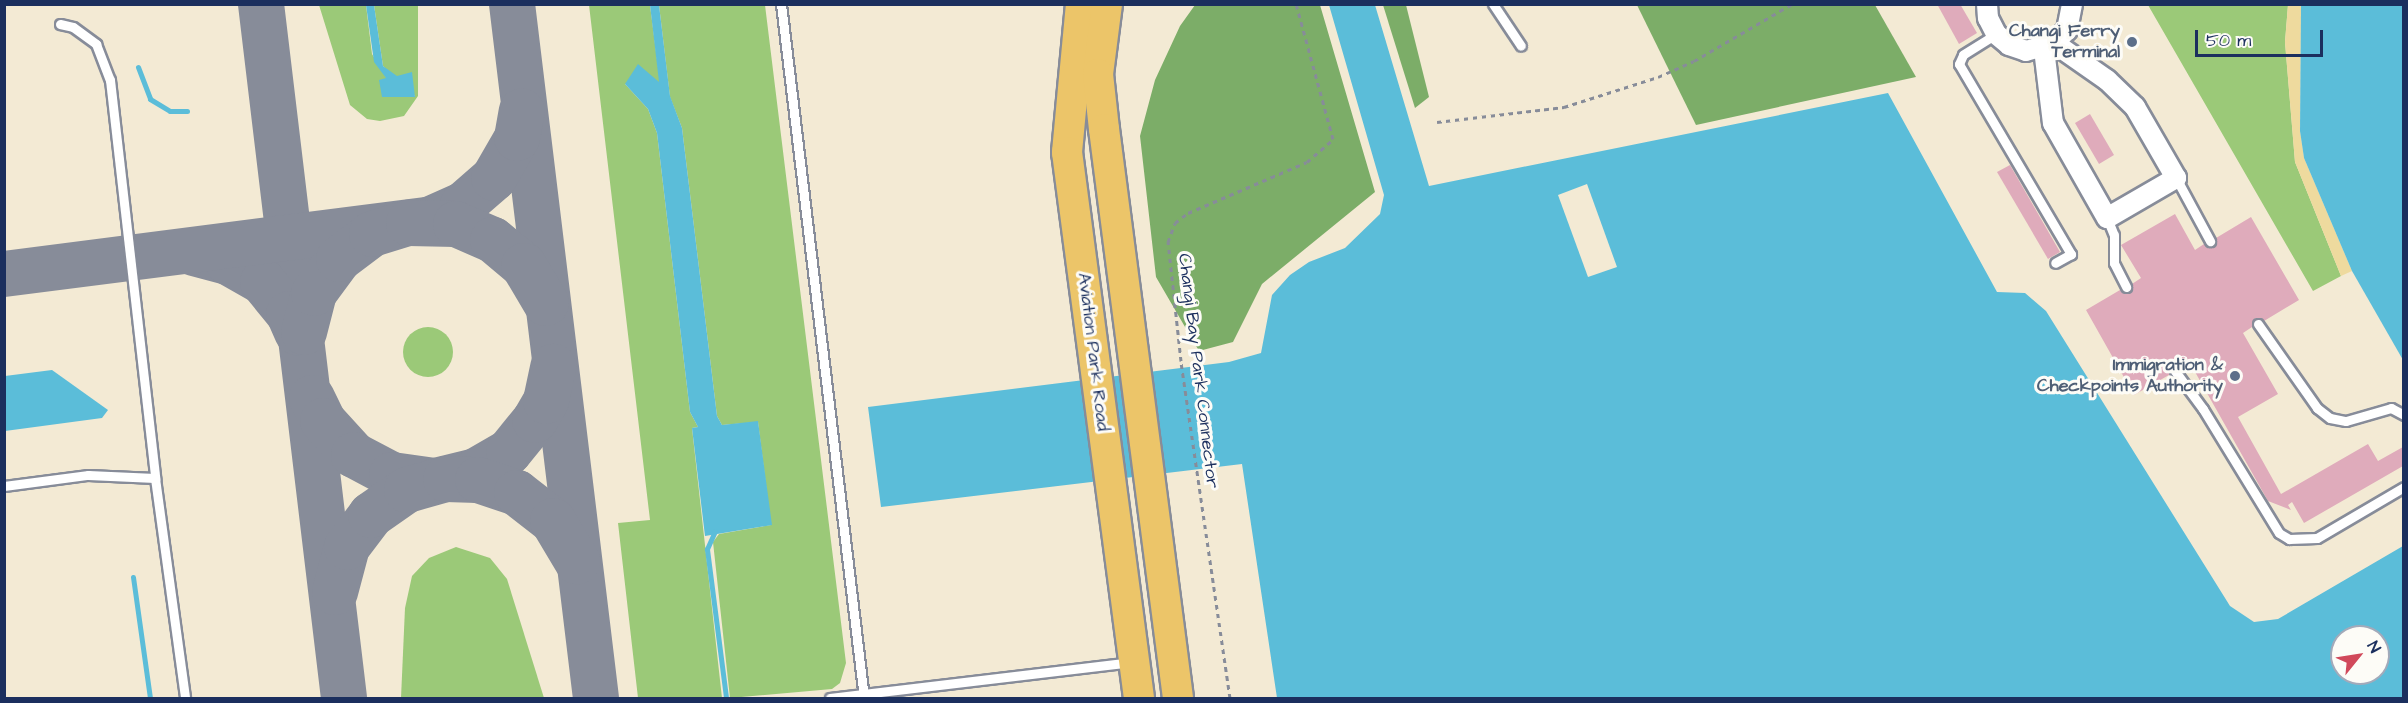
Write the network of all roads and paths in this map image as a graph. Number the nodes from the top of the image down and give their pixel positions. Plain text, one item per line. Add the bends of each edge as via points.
1 (782, 4) edge
2 (1296, 4) edge
3 (1493, 4) edge
4 (1792, 4) edge
5 (1988, 4) edge
6 (2072, 4) edge
7 (1097, 7) edge
8 (60, 24) dead end
9 (1996, 34) junction
10 (1521, 46) dead end
11 (2049, 46) junction
12 (1437, 122) dead end
13 (2176, 178) junction
14 (2107, 218) junction
15 (2210, 241) dead end
16 (2055, 263) dead end
17 (2126, 287) dead end
18 (2258, 324) dead end
19 (2175, 371) dead end
20 (2403, 415) edge
21 (155, 478) junction
22 (4, 486) edge
23 (2403, 487) edge
24 (1134, 662) junction
25 (864, 696) edge
26 (185, 699) edge
27 (830, 699) edge
28 (1140, 699) edge
29 (1178, 699) edge
30 (1230, 699) edge

1 - 25 lane
2 - 30 path, Changi Bay Park Connector via 1333,139 1307,162 1209,203 1175,223 1168,242 1181,361
3 - 10 lane
4 - 12 path via 1694,61 1648,80 1564,107
5 - 9 street via 1988,18
6 - 11 street via 2067,30
7 - 24 main road, Aviation Park Road via 1067,152
7 - 29 main road, Aviation Park Road via 1098,74
8 - 21 lane via 73,27 96,44 109,74
9 - 11 street via 2009,45 2026,51
9 - 16 lane via 1963,55 1959,64 2071,254
11 - 13 street via 2107,80 2135,107
11 - 14 street via 2053,123
13 - 14 street
13 - 15 lane
14 - 17 lane via 2114,235 2114,263
18 - 20 lane via 2317,408 2330,418 2346,421 2391,408
19 - 23 lane via 2203,409 2279,533 2289,539 2317,538
21 - 22 lane via 88,475
21 - 26 lane
24 - 25 lane
24 - 28 main road, Aviation Park Road
25 - 27 lane

